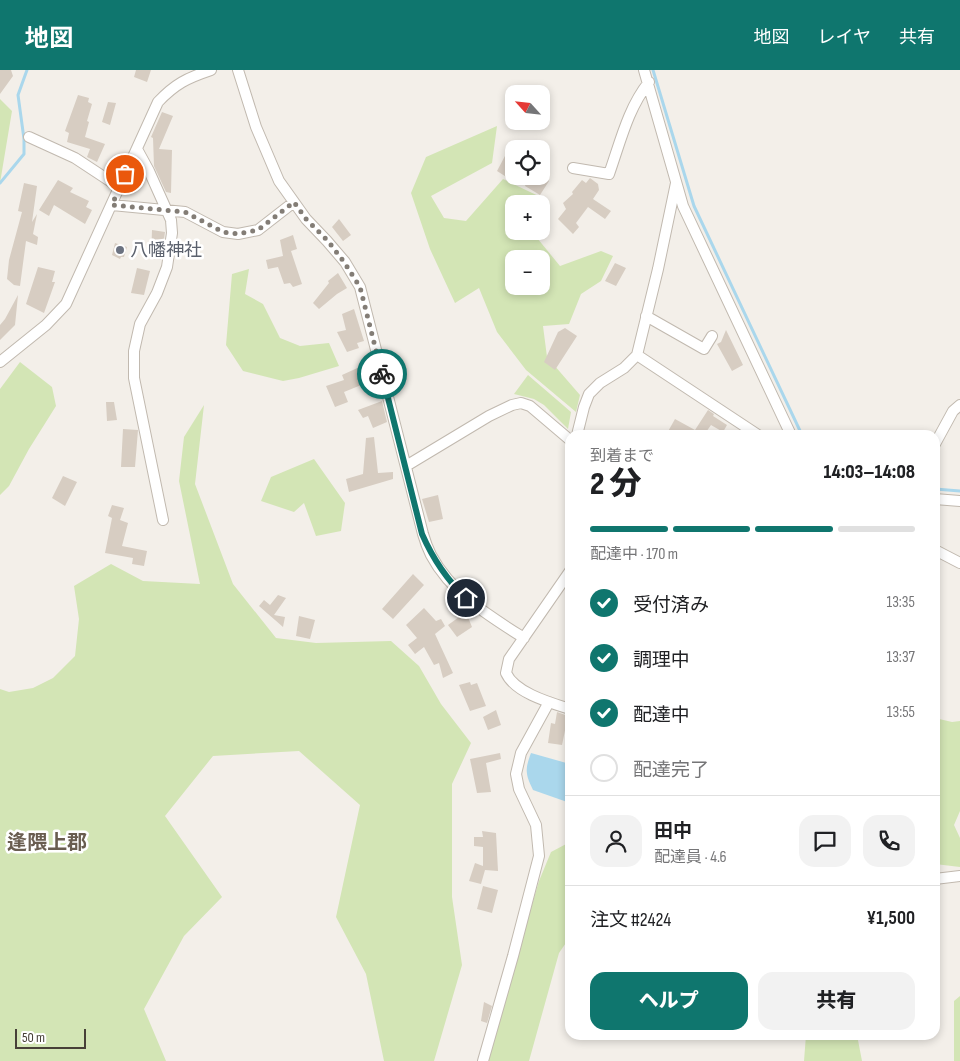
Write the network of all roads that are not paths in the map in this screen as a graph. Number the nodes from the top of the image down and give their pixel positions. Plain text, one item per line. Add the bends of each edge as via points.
1 (210, 70) edge
2 (238, 70) edge
3 (644, 70) edge
4 (187, 74) edge
5 (649, 82) junction
6 (29, 137) dead end
7 (137, 149) junction
8 (573, 168) dead end
9 (676, 182) junction
10 (119, 187) junction
11 (294, 202) junction
12 (112, 205) junction
13 (166, 210) junction
14 (646, 316) junction
15 (712, 336) dead end
16 (637, 355) junction
17 (0, 362) edge
18 (960, 405) edge
19 (578, 430) edge
20 (750, 430) edge
21 (789, 430) edge
22 (940, 435) edge
23 (565, 436) edge
24 (406, 466) junction
25 (940, 499) edge
26 (960, 500) edge
27 (163, 520) dead end
28 (940, 553) edge
29 (960, 563) edge
30 (565, 578) edge
31 (524, 638) junction
32 (549, 702) junction
33 (565, 707) edge
34 (960, 876) edge
35 (940, 878) edge
36 (483, 1061) edge

1 - 4 street
2 - 11 street via 256,127 279,181
3 - 5 street
4 - 7 street via 158,102
5 - 8 street via 632,109 608,174
5 - 9 street
6 - 10 street via 75,158
7 - 10 street
7 - 13 street
9 - 14 street
9 - 21 street via 683,206
10 - 12 street
11 - 13 street via 258,230 238,234 223,232 185,212
11 - 24 street via 328,241 360,287
12 - 13 street
12 - 17 street via 66,304 46,325
13 - 27 street via 172,233 167,267 140,324 134,351 134,378
14 - 15 street via 704,350
14 - 16 street
16 - 19 street via 590,394
16 - 20 street
18 - 22 street
23 - 24 street via 530,406 521,403 482,420
24 - 31 street via 422,534 440,568 475,606
25 - 26 street
28 - 29 street
30 - 31 street
31 - 32 street via 509,659 508,679
32 - 33 street
32 - 36 street via 521,752 516,774 519,789 536,825 539,856
34 - 35 street

